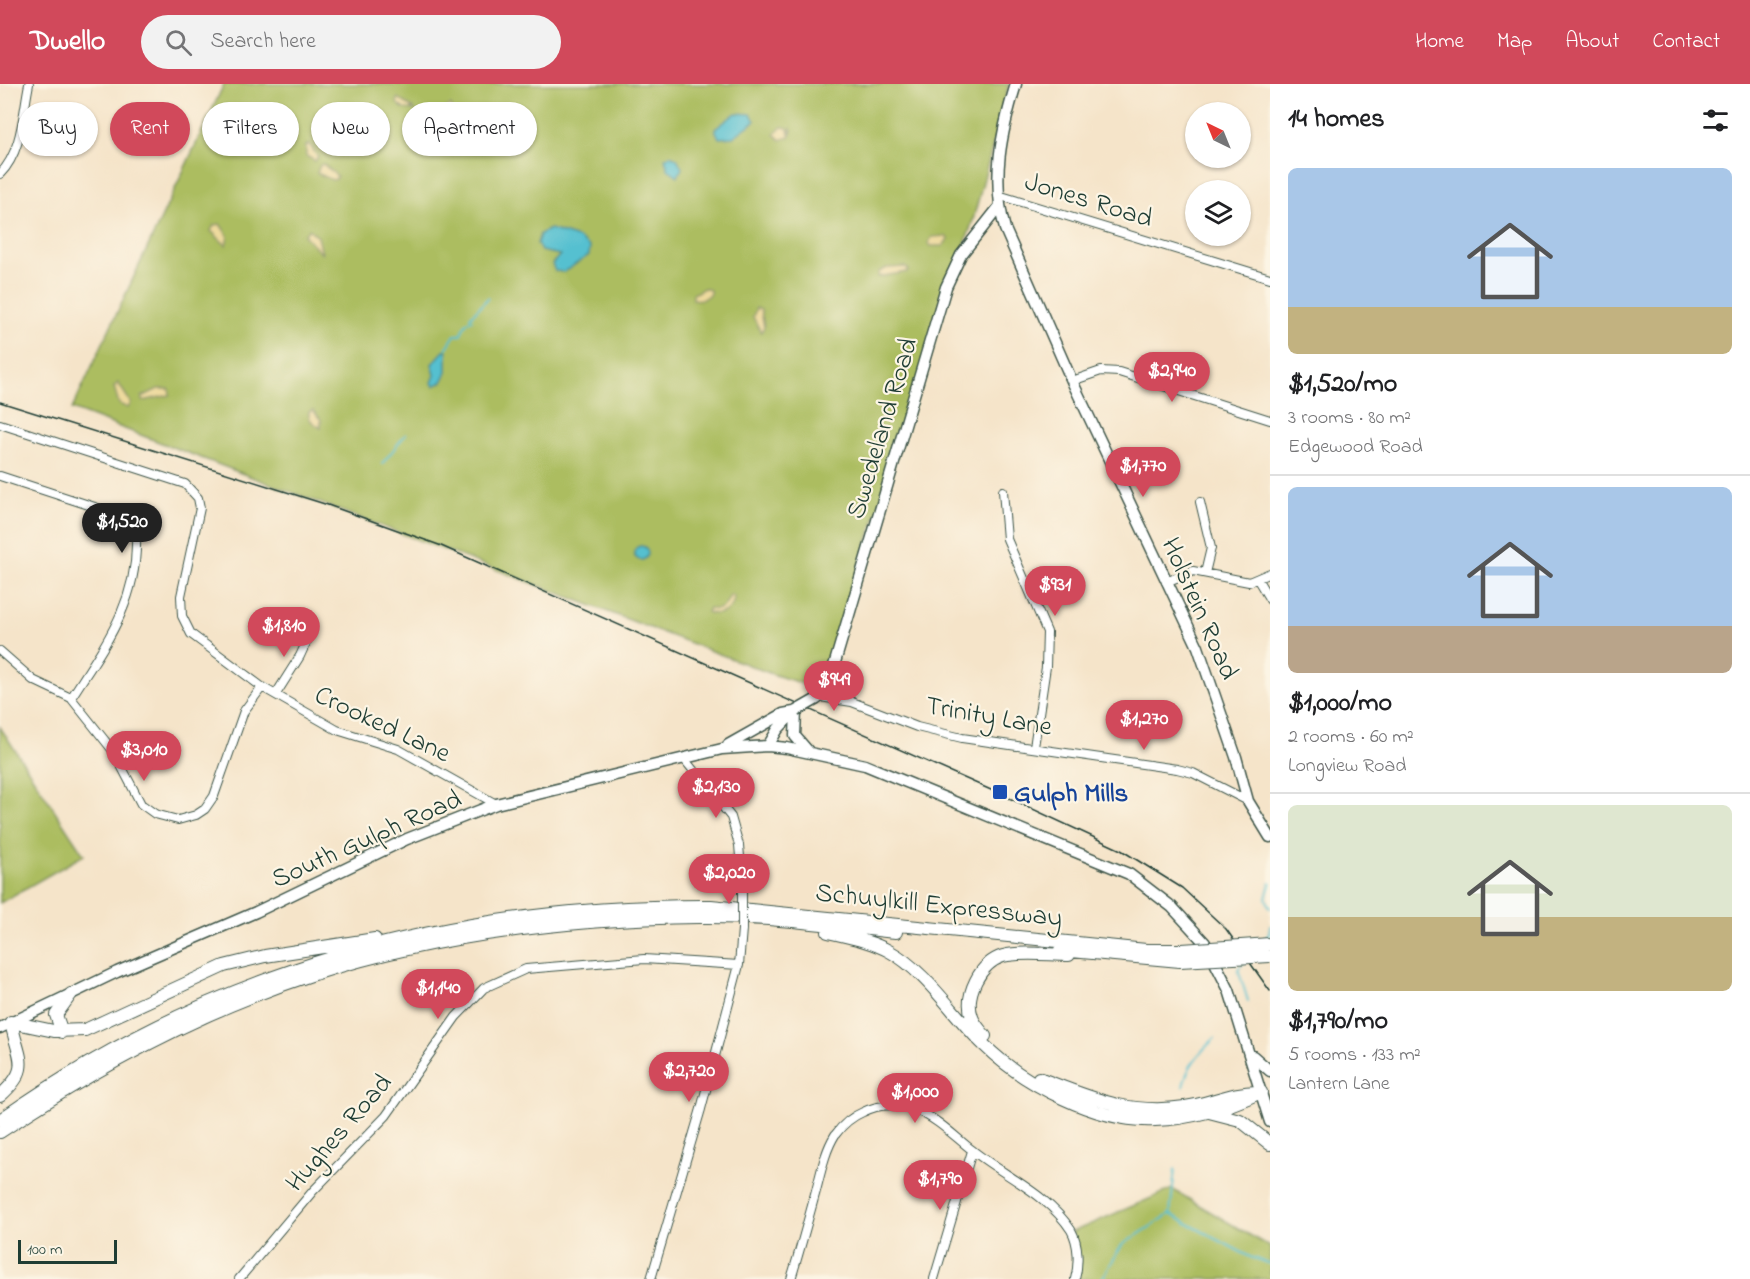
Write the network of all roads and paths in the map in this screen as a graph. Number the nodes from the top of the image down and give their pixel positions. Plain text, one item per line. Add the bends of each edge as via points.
1 (29, 84) edge
2 (1016, 84) edge
3 (0, 174) edge
4 (998, 195) junction
5 (999, 207) junction
6 (1270, 278) edge
7 (1072, 381) junction
8 (1270, 420) edge
9 (0, 424) edge
10 (0, 476) edge
11 (1003, 491) dead end
12 (1200, 502) dead end
13 (1205, 573) junction
14 (1270, 573) edge
15 (1258, 580) junction
16 (1166, 582) junction
17 (1270, 600) edge
18 (311, 632) dead end
19 (0, 651) edge
20 (831, 675) junction
21 (262, 687) junction
22 (276, 694) junction
23 (71, 698) junction
24 (818, 698) junction
25 (852, 702) junction
26 (795, 711) junction
27 (774, 721) junction
28 (768, 746) junction
29 (1034, 747) junction
30 (722, 749) junction
31 (808, 751) junction
32 (685, 760) junction
33 (1248, 801) junction
34 (496, 804) junction
35 (1270, 837) edge
36 (756, 920) junction
37 (408, 936) junction
38 (1270, 944) edge
39 (1114, 956) junction
40 (1181, 956) junction
41 (1270, 956) edge
42 (738, 965) junction
43 (71, 994) junction
44 (4, 1022) edge
45 (62, 1032) junction
46 (1248, 1048) junction
47 (1270, 1071) edge
48 (1265, 1090) edge
49 (0, 1096) edge
50 (1205, 1112) junction
51 (0, 1120) edge
52 (1270, 1122) edge
53 (0, 1132) edge
54 (1270, 1144) edge
55 (972, 1151) junction
56 (239, 1279) edge
57 (651, 1279) edge
58 (791, 1279) edge
59 (934, 1279) edge
60 (1075, 1279) edge

1 - 3 street via 15,151
2 - 4 main road via 1000,151
4 - 5 main road
4 - 6 street, Jones Road
5 - 7 main road, Holstein Road via 1014,252
5 - 20 main road, Swedeland Road via 979,229 949,279
7 - 8 street via 1101,371 1119,372
7 - 16 main road, Holstein Road
9 - 21 street, Crooked Lane via 177,480 192,491 198,498 200,517 181,596 185,625 199,642
10 - 23 street via 107,511 125,523 136,538 128,600 114,633
11 - 29 street via 1007,539 1047,632
12 - 13 street via 1211,548
13 - 15 street via 1237,581
13 - 16 street via 1193,571
14 - 15 street
15 - 17 street
16 - 33 main road, Holstein Road via 1198,647
18 - 22 street
19 - 23 street via 33,680
20 - 24 main road, Swedeland Road via 825,692
20 - 25 street
21 - 22 street, Crooked Lane
21 - 23 street via 241,717 214,796 205,809 178,820 155,814 141,804 114,752
22 - 34 street, Crooked Lane via 337,730 408,754
24 - 25 street, Trinity Lane
24 - 26 main road, bridge
25 - 29 street, Trinity Lane via 917,727 962,738
26 - 27 main road
26 - 28 main road
26 - 31 main road via 795,736
27 - 28 main road via 767,734
27 - 30 main road
28 - 30 main road, South Gulph Road
28 - 31 main road, South Gulph Road
29 - 33 street, Trinity Lane via 1193,773
30 - 32 main road, South Gulph Road
31 - 46 main road, South Gulph Road via 866,765 1129,874 1158,895 1205,943 1229,990
32 - 34 main road, South Gulph Road
32 - 42 street, bridge via 731,817 739,845 742,929
33 - 35 main road
34 - 43 main road, South Gulph Road via 407,839 256,912
36 - 39 highway, Schuylkill Expressway
36 - 50 highway via 818,929 889,951 908,963 984,1046 1024,1078 1055,1094 1103,1114 1154,1120
36 - 53 highway, Schuylkill Expressway via 699,917 562,925 481,935 311,975 223,1009 131,1052
37 - 40 highway, Schuylkill Expressway via 557,913 711,906
37 - 45 highway via 345,941 239,962 211,971 98,1026
37 - 51 highway, Schuylkill Expressway via 277,975 158,1025 61,1079
38 - 40 highway, Schuylkill Expressway, bridge
39 - 40 highway, Schuylkill Expressway
39 - 48 highway via 1028,954 994,960 973,986 969,1005 972,1020 987,1039 1029,1074 1110,1105 1152,1111
40 - 41 highway, Schuylkill Expressway, bridge
42 - 56 street, Hughes Road via 644,959 526,969 483,988 456,1017 386,1116 313,1191
42 - 57 street
43 - 44 main road, South Gulph Road
43 - 45 highway via 57,1012 56,1021
44 - 45 highway
44 - 49 highway via 22,1066 19,1077
46 - 47 main road via 1258,1063
46 - 48 main road
48 - 50 highway
48 - 52 main road
50 - 54 highway via 1240,1120
55 - 58 street via 939,1123 905,1107 869,1109 848,1120 835,1135 826,1155
55 - 59 street
55 - 60 street via 1060,1216 1072,1232 1078,1252

